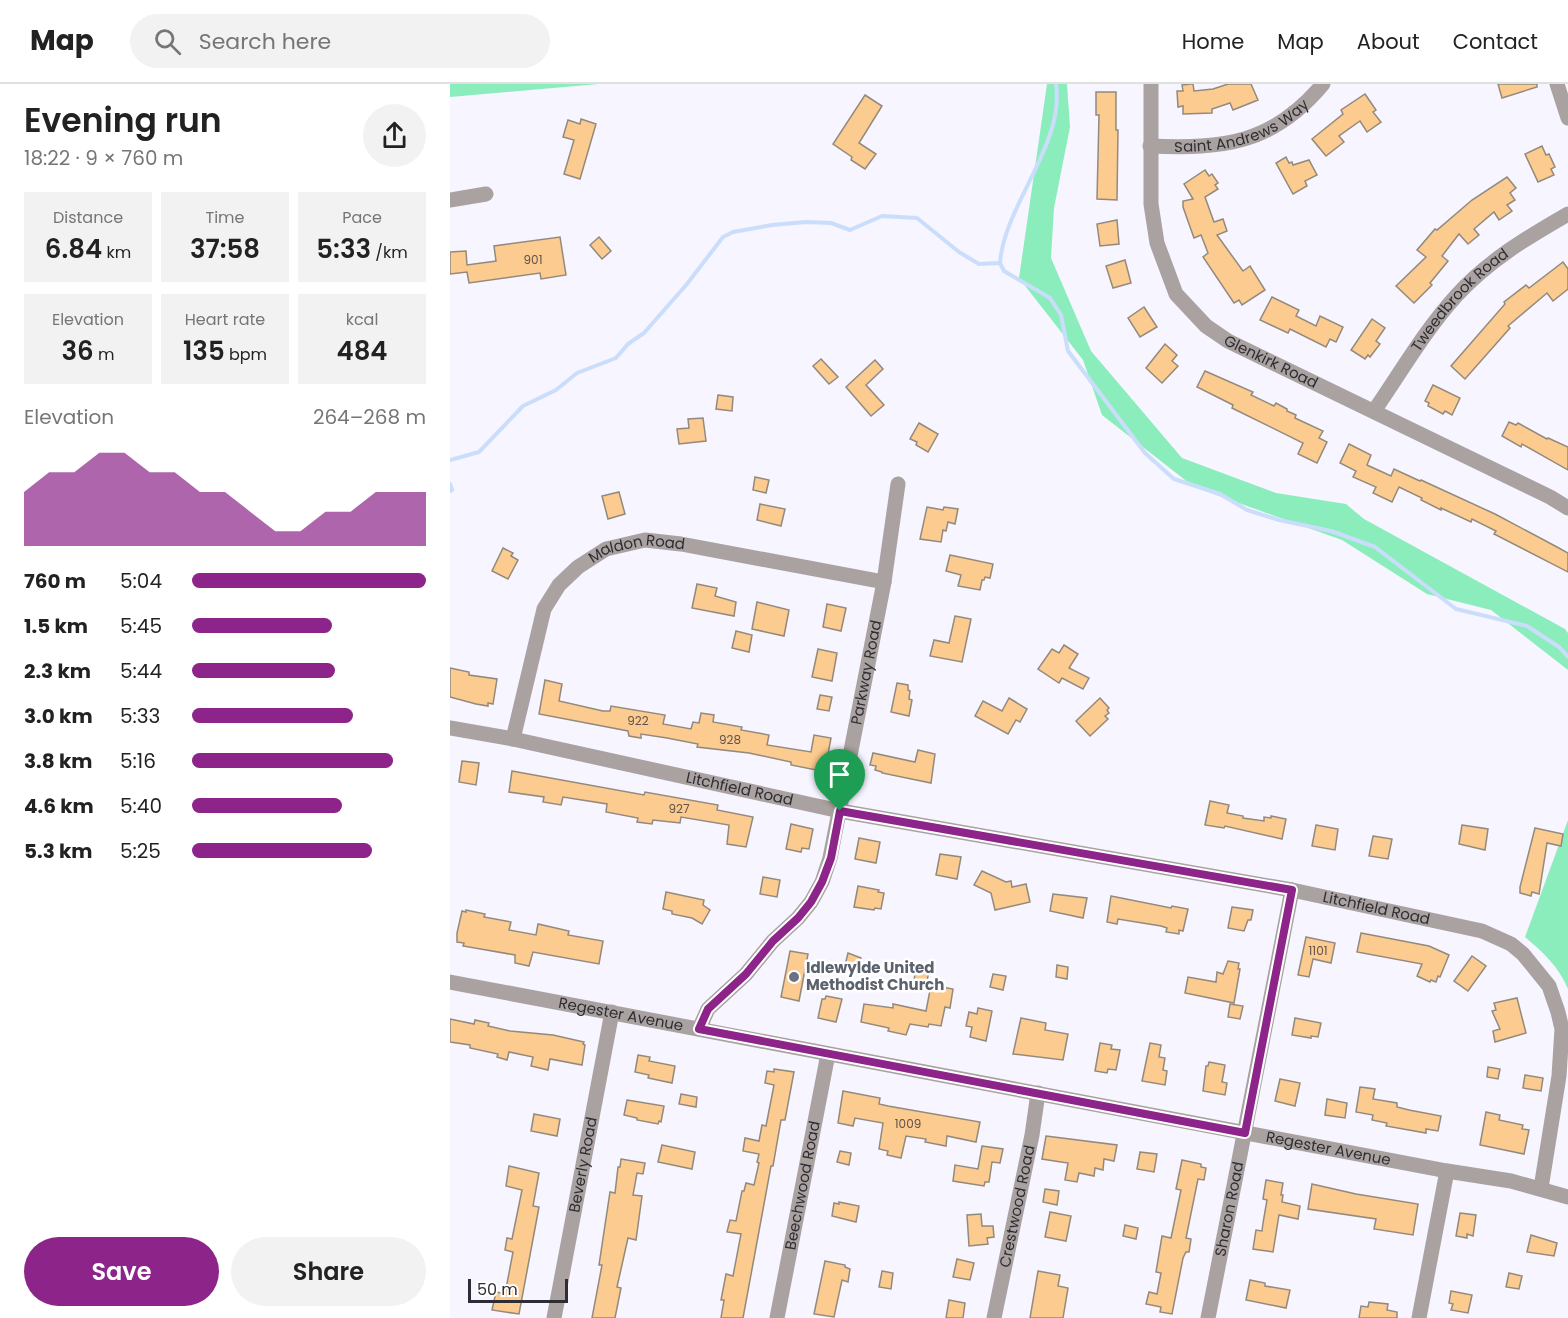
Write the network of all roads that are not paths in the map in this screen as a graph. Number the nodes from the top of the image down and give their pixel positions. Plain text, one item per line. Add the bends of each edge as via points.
1 (1151, 84) edge
2 (1323, 84) edge
3 (1557, 84) edge
4 (1568, 118) edge
5 (1150, 146) junction
6 (486, 194) dead end
7 (450, 200) edge
8 (1568, 214) edge
9 (1374, 411) junction
10 (898, 484) dead end
11 (1568, 508) edge
12 (884, 582) junction
13 (450, 728) edge
14 (513, 739) junction
15 (840, 811) junction
16 (1292, 890) junction
17 (450, 982) edge
18 (612, 1012) junction
19 (699, 1029) junction
20 (828, 1054) junction
21 (1038, 1093) junction
22 (1245, 1133) junction
23 (1447, 1171) junction
24 (1540, 1188) junction
25 (1568, 1197) edge
26 (554, 1318) edge
27 (777, 1318) edge
28 (994, 1318) edge
29 (1208, 1318) edge
30 (1419, 1318) edge

1 - 5 street, Glenkirk Road
2 - 5 street, Saint Andrews Way via 1294,113 1247,139 1205,146
3 - 4 street
5 - 9 street, Glenkirk Road via 1156,243 1176,294 1206,326 1228,341
6 - 7 street
8 - 9 street, Tweedbrook Road via 1508,250 1457,295
9 - 11 street, Glenkirk Road
10 - 12 street, Parkway Road
12 - 14 street, Maldon Road via 681,544 645,540 606,549 578,567 544,609
12 - 15 street, Parkway Road
13 - 14 street, Litchfield Road
14 - 15 street, Litchfield Road
15 - 16 street, Litchfield Road
15 - 19 street, Parkway Road via 831,858 811,902 746,974 708,1009
16 - 22 street, Sharon Road
16 - 24 street, Litchfield Road via 1482,931 1511,944 1534,966 1548,986 1562,1029 1560,1076
17 - 18 street, Regester Avenue
18 - 19 street, Regester Avenue
18 - 26 street, Beverly Road
19 - 20 street, Regester Avenue
20 - 21 street, Regester Avenue
20 - 27 street, Beechwood Road
21 - 22 street, Regester Avenue
21 - 28 street, Crestwood Road
22 - 23 street, Regester Avenue
22 - 29 street, Sharon Road
23 - 24 street, Regester Avenue
23 - 30 street
24 - 25 street, Regester Avenue

